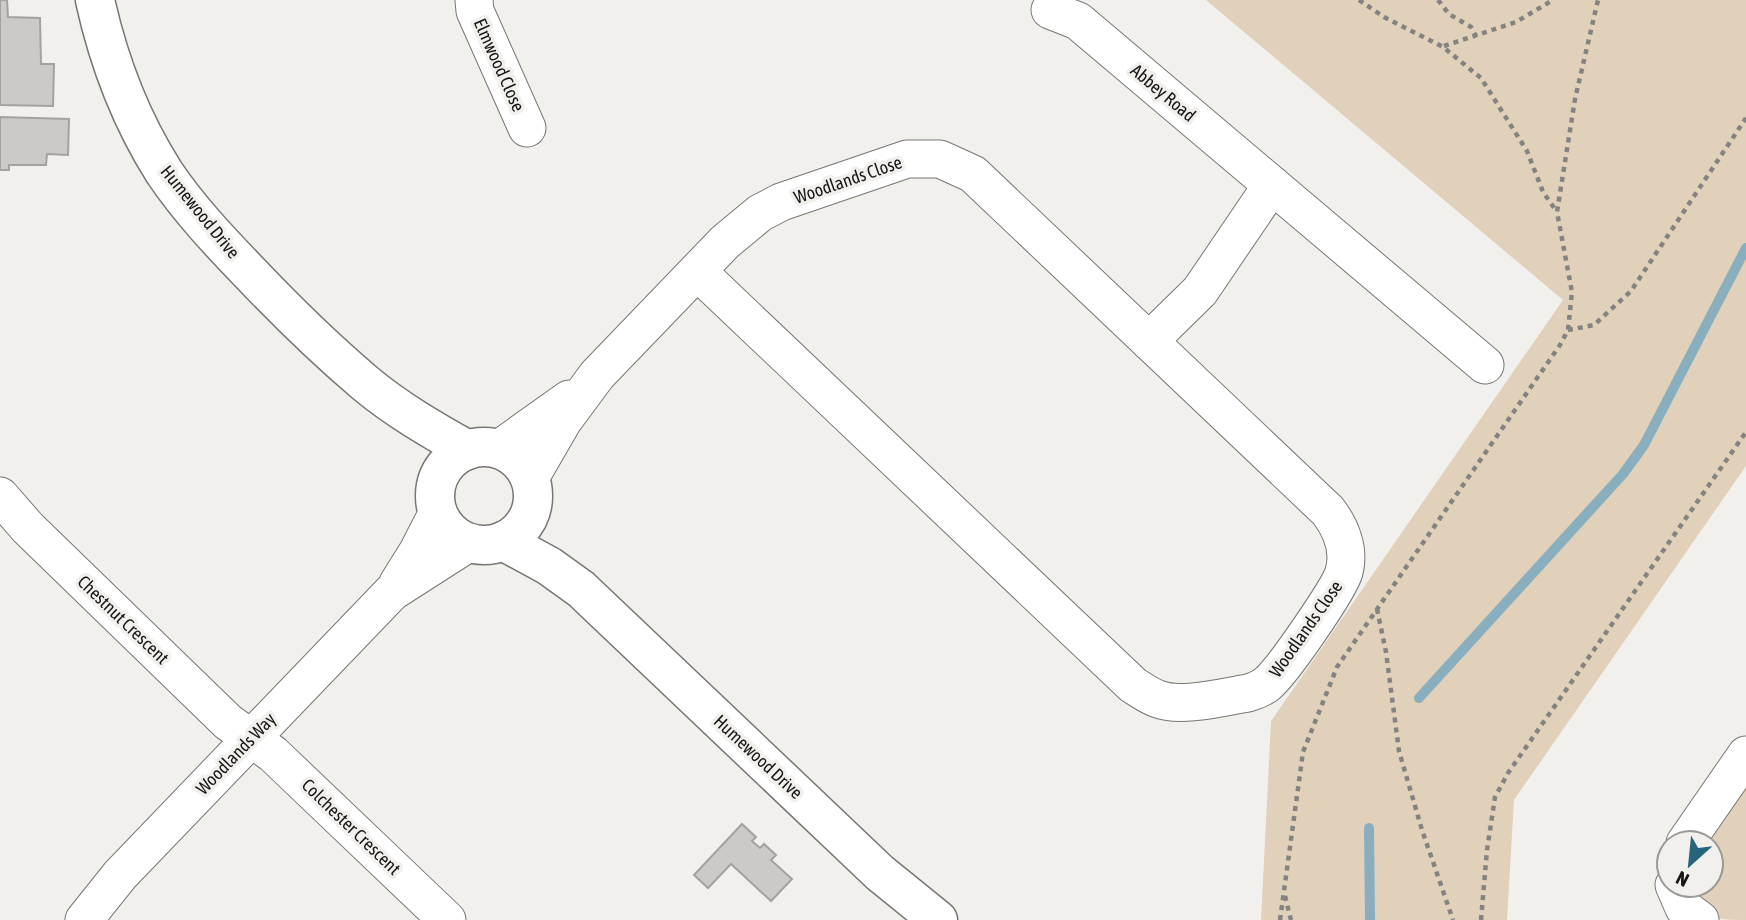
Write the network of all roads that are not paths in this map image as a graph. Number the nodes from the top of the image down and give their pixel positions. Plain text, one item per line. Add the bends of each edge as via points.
1 (95, 0) edge
2 (474, 0) edge
3 (1050, 10) dead end
4 (527, 128) dead end
5 (1272, 185) junction
6 (697, 271) junction
7 (1149, 341) junction
8 (1485, 365) dead end
9 (597, 375) junction
10 (366, 384) junction
11 (483, 449) junction
12 (439, 494) junction
13 (0, 495) edge
14 (530, 496) junction
15 (487, 541) junction
16 (581, 589) junction
17 (392, 593) junction
18 (251, 738) junction
19 (1746, 755) edge
20 (1695, 829) edge
21 (1680, 899) edge
22 (84, 920) edge
23 (447, 920) edge
24 (938, 920) edge
25 (1700, 920) edge

1 - 10 street, Humewood Drive via 112,65 165,172 272,297
2 - 4 street, Elmwood Close
3 - 5 street, Abbey Road via 1078,21
5 - 7 street via 1200,291
5 - 8 street, Abbey Road
6 - 7 street, Woodlands Close via 740,227 781,202 907,159 940,159 973,174
6 - 7 street, Woodlands Close via 1133,685 1160,700 1178,703 1248,694 1276,674 1338,587 1345,570 1342,535 1328,511
6 - 9 street, Woodlands Close
9 - 11 street, Woodlands Close via 554,412
9 - 14 street, Woodlands Close via 563,421
10 - 11 street, Humewood Drive via 430,429
10 - 12 street, Humewood Drive
11 - 12 street via 450,460
11 - 14 street via 518,460
12 - 15 street via 447,528
12 - 17 street, Woodlands Way via 418,551
13 - 18 street, Chestnut Crescent via 28,528 208,703
14 - 15 street via 519,530
14 - 16 street, Humewood Drive
15 - 16 street, Humewood Drive via 549,566
15 - 17 street, Woodlands Way
16 - 24 street, Humewood Drive via 880,873
17 - 18 street, Woodlands Way
18 - 22 street, Woodlands Way
18 - 23 street, Colchester Crescent
19 - 20 street
21 - 25 street

